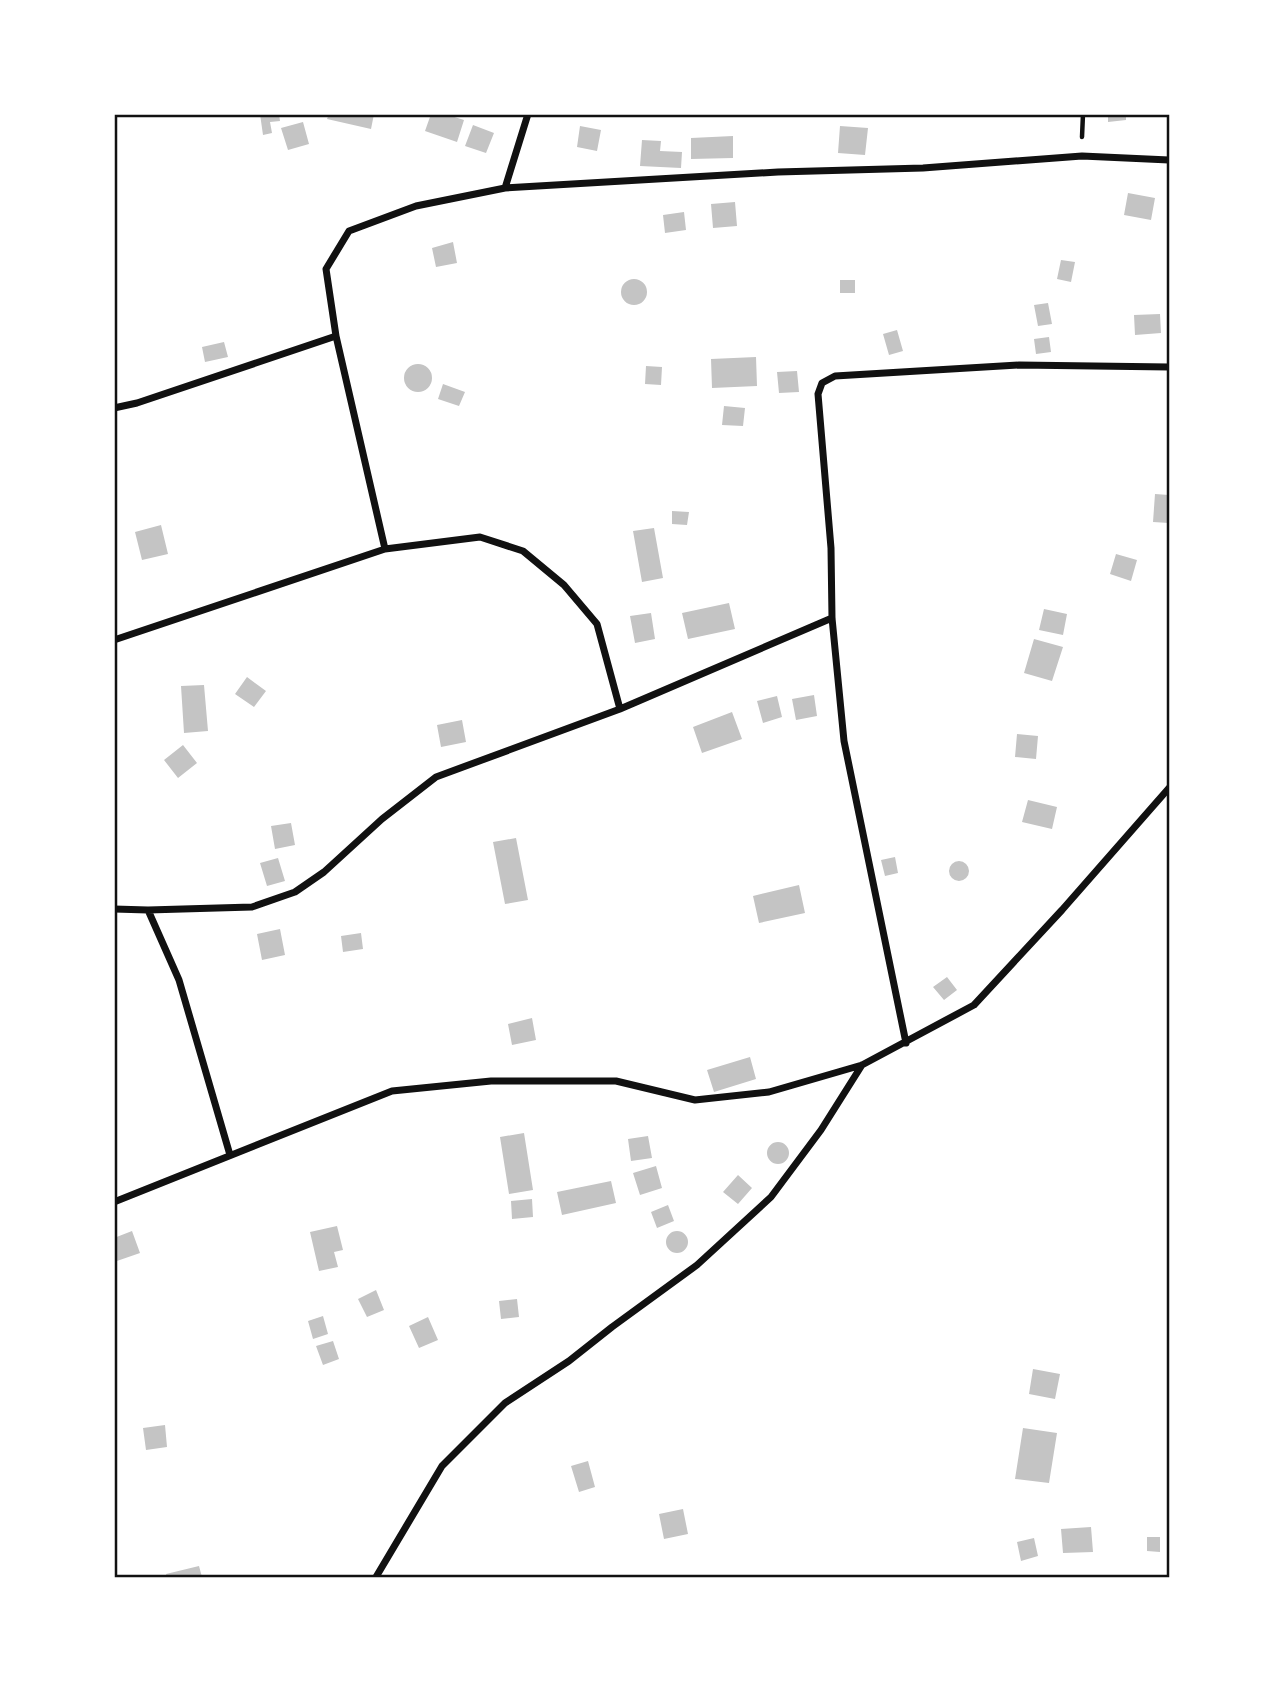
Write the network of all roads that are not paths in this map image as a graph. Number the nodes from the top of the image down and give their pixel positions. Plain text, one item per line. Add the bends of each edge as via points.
1 (528, 114) edge
2 (1169, 160) edge
3 (505, 188) junction
4 (336, 336) junction
5 (1169, 367) edge
6 (114, 408) edge
7 (385, 549) junction
8 (832, 618) junction
9 (114, 640) edge
10 (620, 709) junction
11 (1169, 788) edge
12 (114, 909) edge
13 (148, 910) junction
14 (906, 1043) junction
15 (862, 1065) junction
16 (230, 1155) junction
17 (114, 1202) edge
18 (376, 1577) edge

1 - 3 street
2 - 3 street via 1082,156
3 - 4 street via 416,206 349,230 326,269
4 - 6 street
4 - 7 street
5 - 8 street via 1019,365 835,376 822,383 818,394
7 - 9 street
7 - 10 street via 481,537 523,551 564,584 597,624
8 - 10 street
8 - 14 street via 844,741
10 - 13 street via 436,777 295,892 252,907
11 - 14 street via 974,1005
12 - 13 street
13 - 16 street via 179,980
14 - 15 street
15 - 16 street via 769,1092 695,1100 616,1081 491,1081 392,1091
15 - 18 street via 771,1197 697,1265 505,1403 442,1466
16 - 17 street

